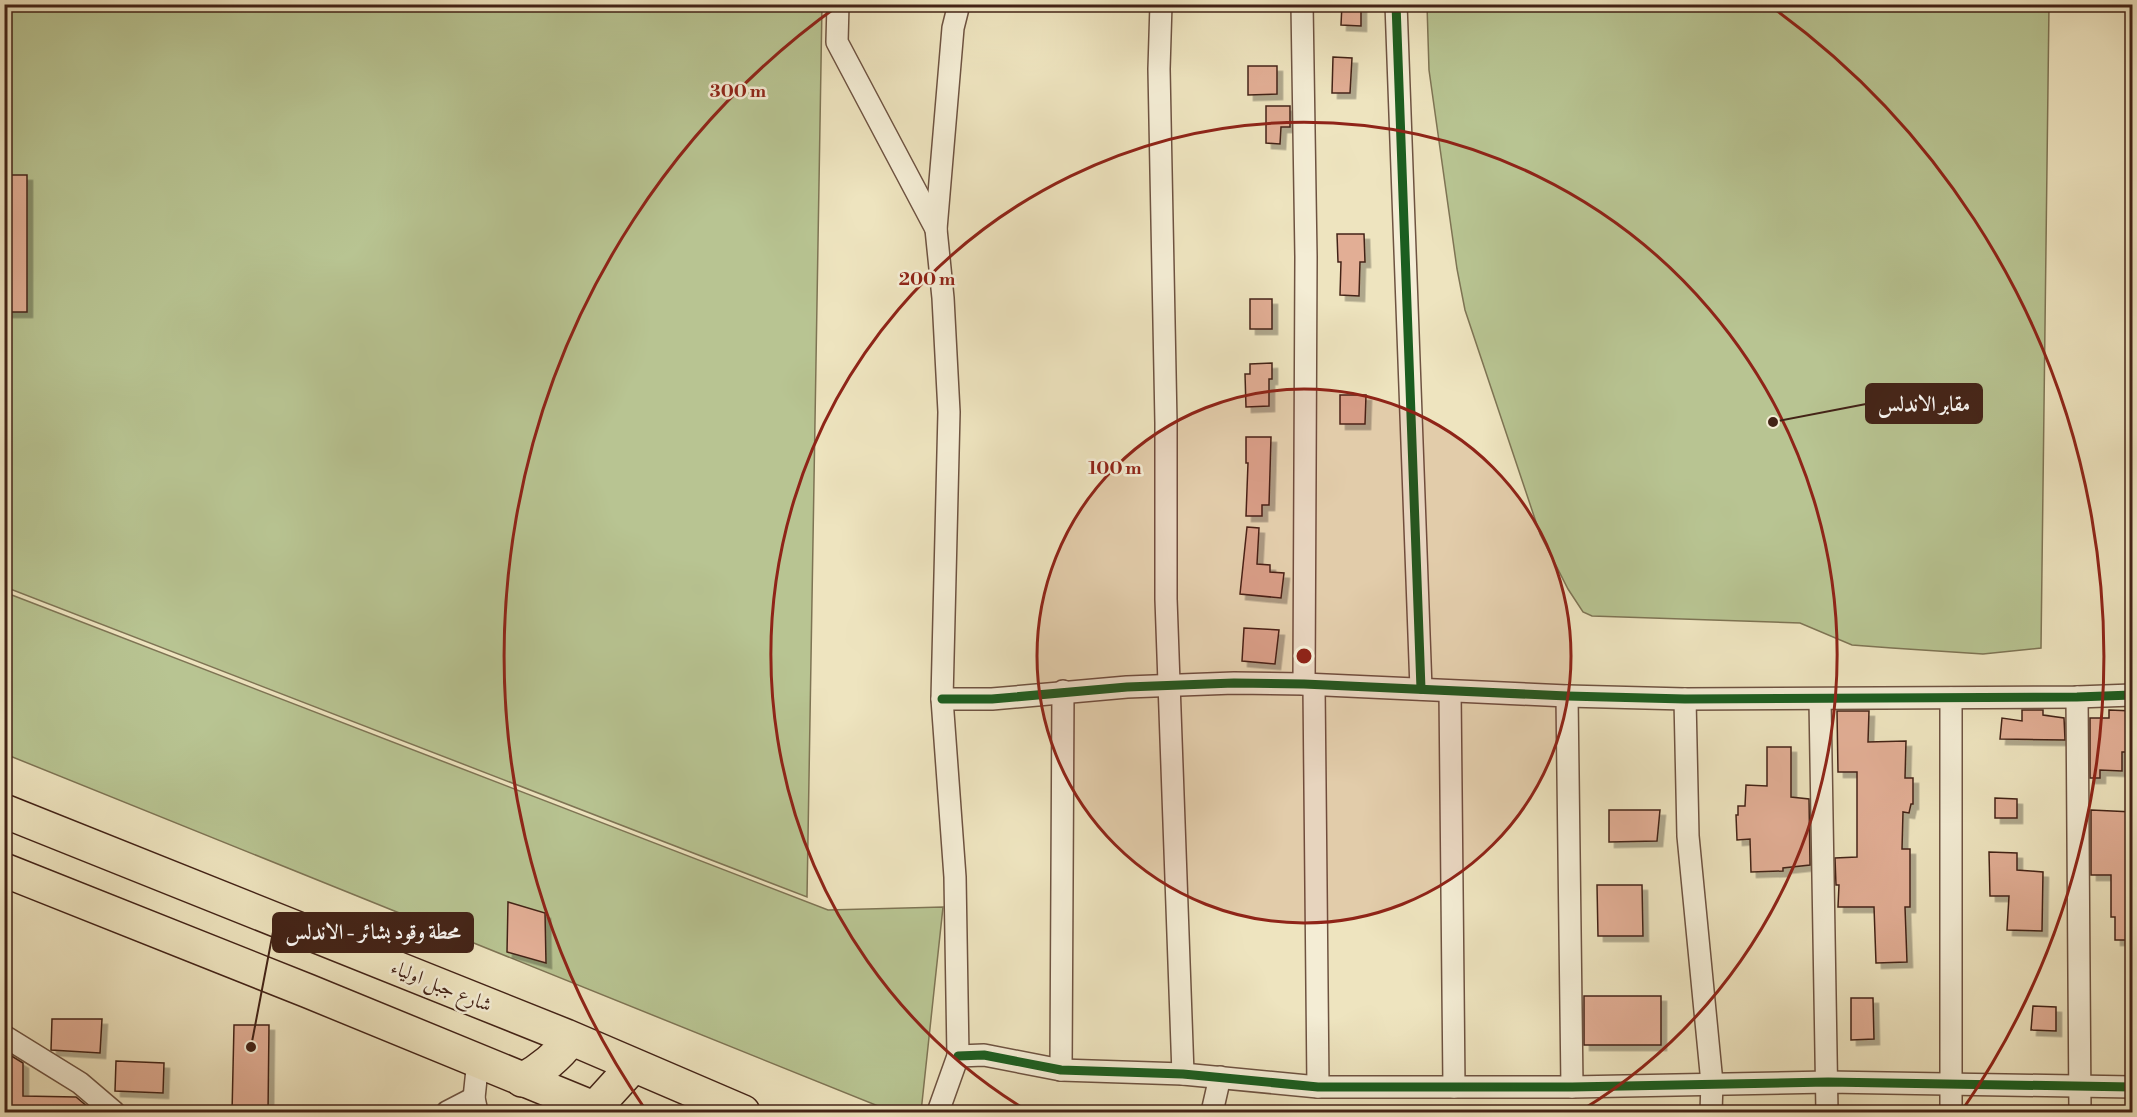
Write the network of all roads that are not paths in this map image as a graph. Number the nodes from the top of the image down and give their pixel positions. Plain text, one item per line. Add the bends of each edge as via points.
1 (837, 4) edge
2 (959, 4) edge
3 (1161, 4) edge
4 (1302, 4) edge
5 (1396, 4) edge
6 (936, 229) junction
7 (1168, 685) junction
8 (1309, 685) junction
9 (1421, 688) junction
10 (1450, 691) junction
11 (1063, 692) junction
12 (2133, 695) edge
13 (1567, 696) junction
14 (2077, 697) junction
15 (1951, 698) junction
16 (942, 699) junction
17 (1685, 699) junction
18 (1820, 700) junction
19 (4, 811) edge
20 (4, 870) edge
21 (4, 1035) edge
22 (571, 1039) junction
23 (958, 1056) junction
24 (478, 1060) junction
25 (633, 1066) junction
26 (1061, 1070) junction
27 (1183, 1074) junction
28 (1220, 1077) junction
29 (522, 1080) junction
30 (1828, 1082) junction
31 (1712, 1083) junction
32 (1951, 1084) junction
33 (2080, 1086) junction
34 (1318, 1087) junction
35 (1454, 1087) junction
36 (1572, 1087) junction
37 (2133, 1087) edge
38 (475, 1105) edge
39 (598, 1111) edge
40 (939, 1112) edge
41 (114, 1113) edge
42 (447, 1113) edge
43 (743, 1113) edge
44 (1212, 1113) edge
45 (1711, 1113) edge
46 (1827, 1113) edge
47 (1951, 1113) edge
48 (2080, 1113) edge

1 - 6 street via 837,42
2 - 6 street via 953,28
3 - 7 street
4 - 8 street
5 - 9 street
6 - 16 street via 949,412
7 - 8 street
7 - 11 street
7 - 27 street
8 - 9 street
8 - 34 street
9 - 10 street
10 - 13 street
10 - 35 street
11 - 16 street
11 - 26 street
12 - 14 street
13 - 17 street
13 - 36 street
14 - 15 street
14 - 33 street
15 - 18 street
15 - 32 street
16 - 23 street via 955,877
17 - 18 street
17 - 31 street via 1688,836
18 - 30 street
19 - 22 highway, شارع جبل اولياء
20 - 24 highway
21 - 41 street via 80,1083
22 - 25 highway, شارع جبل اولياء
22 - 29 highway via 557,1057
23 - 26 street via 984,1055
23 - 40 street
24 - 29 highway
24 - 38 street
25 - 39 highway
25 - 43 highway, شارع جبل اولياء
26 - 27 street
27 - 28 street
28 - 34 street
28 - 44 street
29 - 39 highway
30 - 31 street
30 - 32 street
30 - 46 street
31 - 36 street
31 - 45 street
32 - 33 street
32 - 47 street
33 - 37 street
33 - 48 street
34 - 35 street
35 - 36 street
38 - 42 street

